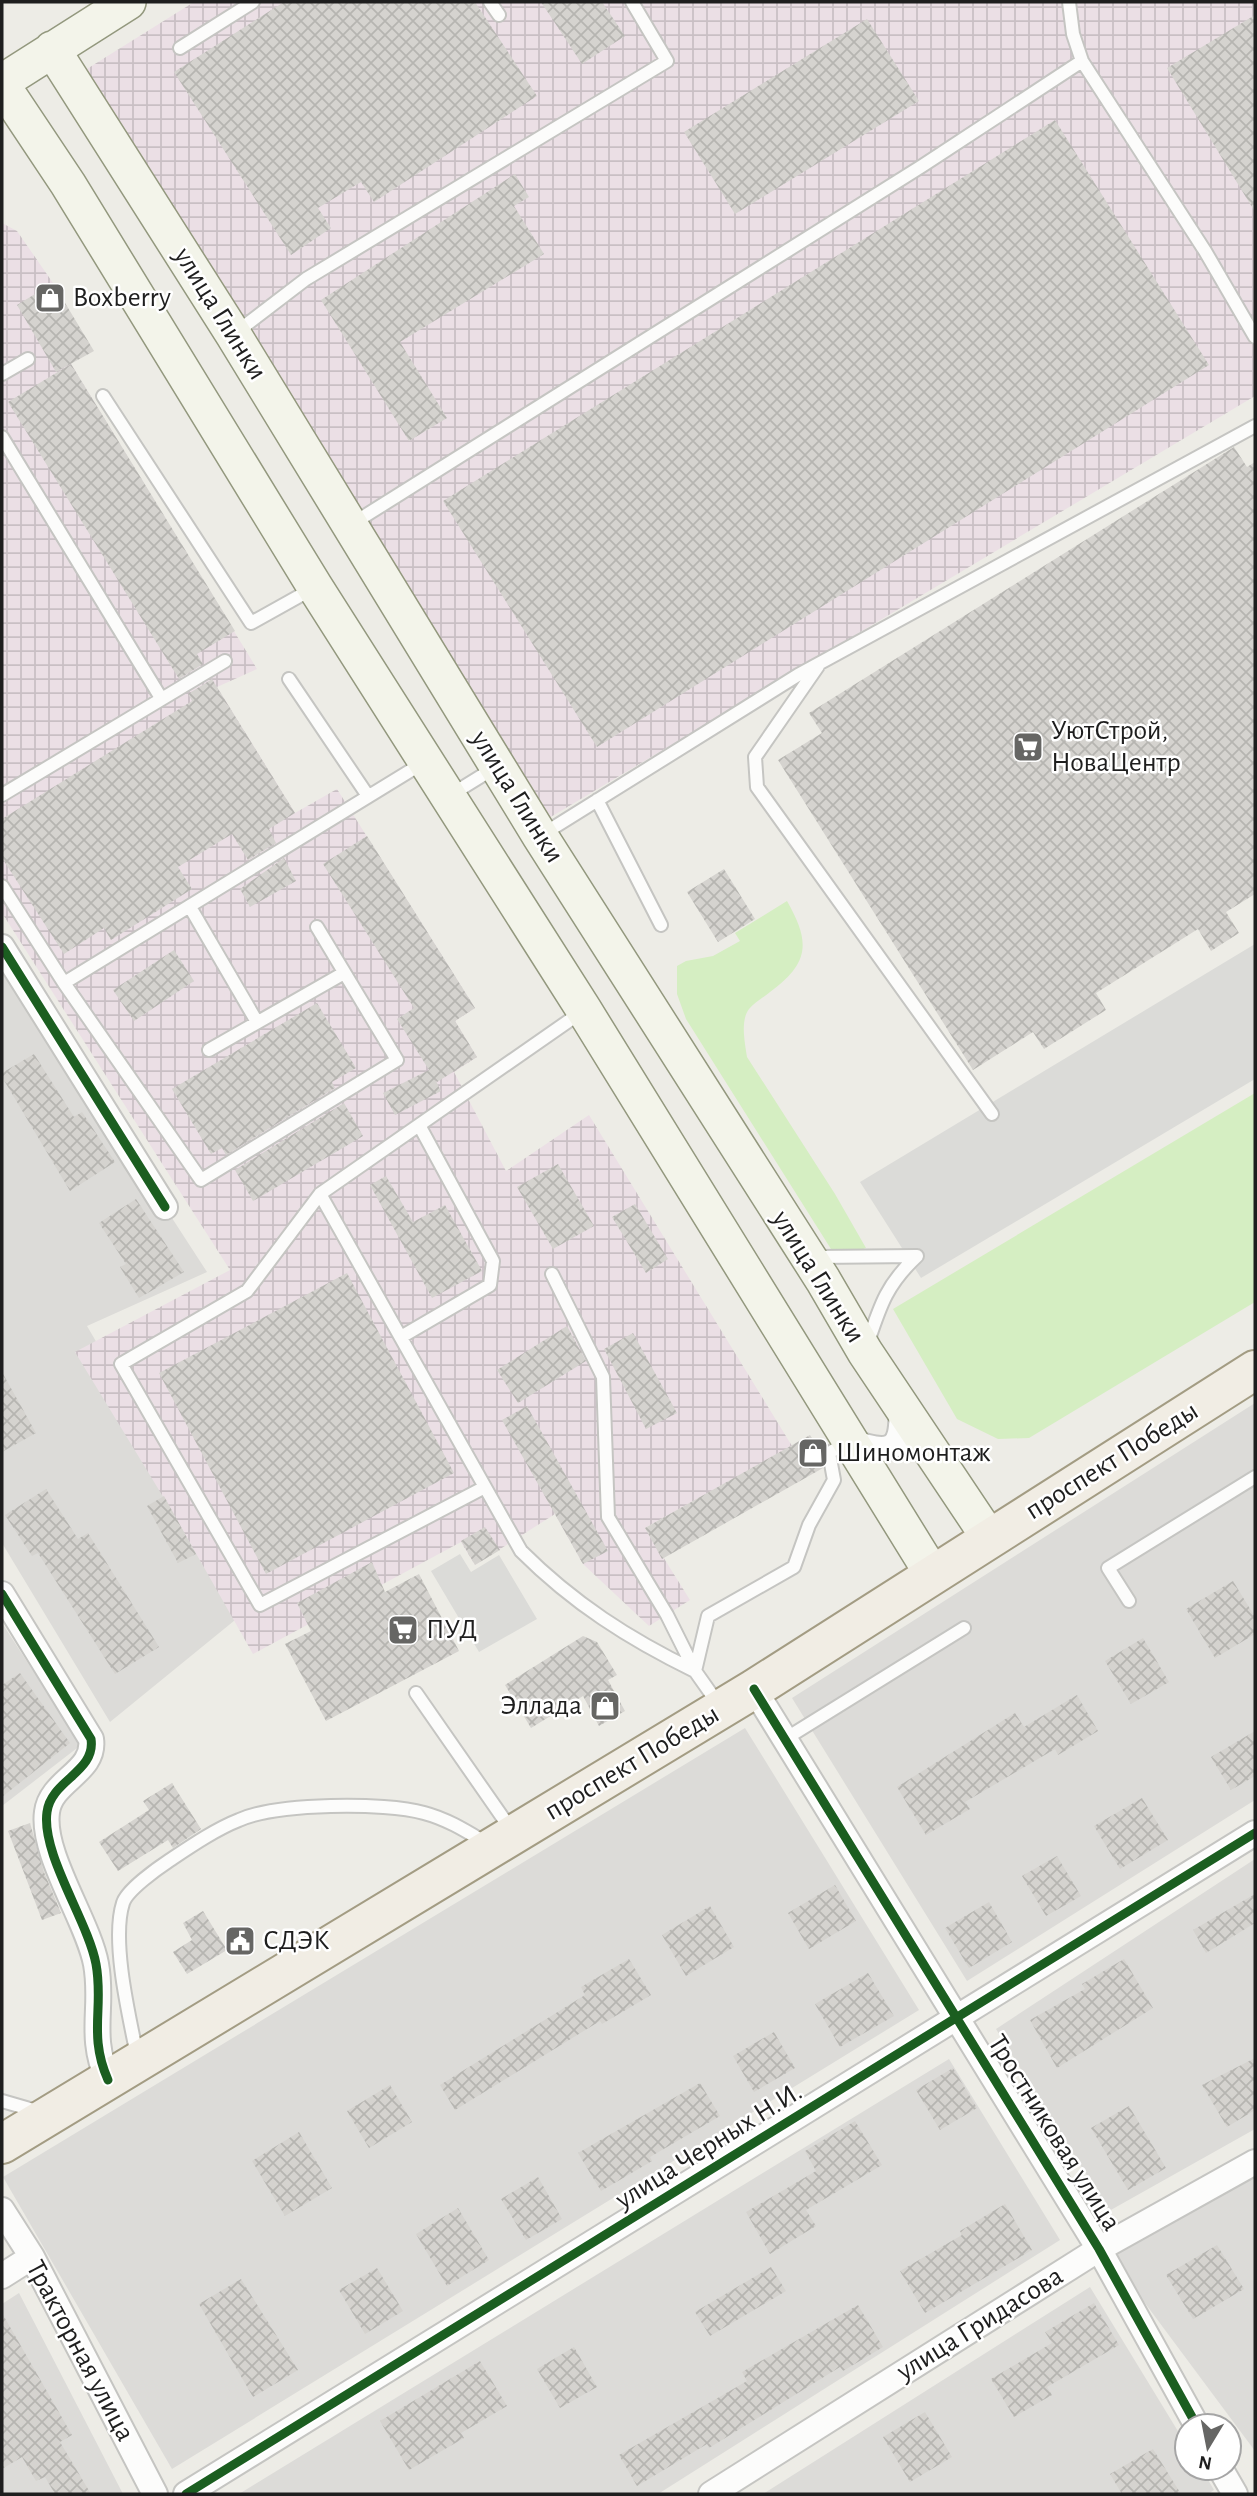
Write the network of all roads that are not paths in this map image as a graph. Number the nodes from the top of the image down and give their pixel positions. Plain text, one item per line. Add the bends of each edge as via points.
1 (253, 2) edge
2 (490, 2) edge
3 (632, 2) edge
4 (1069, 2) edge
5 (109, 7) edge
6 (499, 15) dead end
7 (180, 48) dead end
8 (52, 49) junction
9 (1082, 61) junction
10 (2, 83) edge
11 (233, 334) junction
12 (1255, 337) edge
13 (28, 359) dead end
14 (2, 374) edge
15 (103, 396) dead end
16 (1255, 426) edge
17 (2, 437) edge
18 (350, 526) junction
19 (315, 587) junction
20 (225, 661) dead end
21 (820, 662) junction
22 (289, 679) dead end
23 (161, 698) junction
24 (427, 761) junction
25 (498, 766) junction
26 (2, 794) edge
27 (368, 796) junction
28 (448, 796) junction
29 (597, 800) junction
30 (540, 836) junction
31 (2, 886) edge
32 (190, 907) junction
33 (662, 925) dead end
34 (317, 927) dead end
35 (2, 947) edge
36 (344, 973) junction
37 (64, 983) junction
38 (584, 1010) junction
39 (257, 1022) junction
40 (209, 1050) dead end
41 (992, 1114) dead end
42 (419, 1125) junction
43 (320, 1194) junction
44 (165, 1207) dead end
45 (798, 1244) junction
46 (552, 1274) dead end
47 (401, 1337) junction
48 (864, 1352) junction
49 (1255, 1370) edge
50 (901, 1408) junction
51 (849, 1441) junction
52 (1255, 1477) edge
53 (485, 1487) junction
54 (990, 1539) junction
55 (933, 1575) junction
56 (2, 1594) edge
57 (1129, 1601) dead end
58 (964, 1628) dead end
59 (695, 1671) junction
60 (754, 1689) junction
61 (416, 1693) dead end
62 (722, 1708) junction
63 (785, 1739) junction
64 (1255, 1833) edge
65 (503, 1841) junction
66 (958, 2020) junction
67 (124, 2071) junction
68 (2, 2101) edge
69 (50, 2115) junction
70 (2, 2144) edge
71 (1255, 2162) edge
72 (2, 2210) edge
73 (1099, 2249) junction
74 (32, 2257) junction
75 (2, 2276) edge
76 (1189, 2412) edge
77 (155, 2494) edge
78 (186, 2494) edge
79 (710, 2494) edge

1 - 7 lane
2 - 6 lane
3 - 11 lane via 667,61 306,279
4 - 9 lane
5 - 8 main road, улица Глинки
8 - 10 main road, улица Глинки
8 - 11 main road, улица Глинки
9 - 12 lane
9 - 18 lane
10 - 19 main road, улица Глинки
11 - 18 main road, улица Глинки
13 - 14 lane
15 - 19 lane via 251,623
16 - 21 lane
17 - 23 lane
18 - 25 main road, улица Глинки
19 - 24 main road, улица Глинки
20 - 23 lane
21 - 29 lane
21 - 41 lane via 755,757 757,787
22 - 27 lane
23 - 26 lane
24 - 27 lane
24 - 28 main road, улица Глинки
25 - 28 lane
25 - 30 main road, улица Глинки
27 - 32 lane
28 - 38 main road, улица Глинки
29 - 30 lane
29 - 33 lane
30 - 45 main road, улица Глинки
31 - 37 lane
32 - 37 lane
32 - 39 lane
34 - 36 lane
35 - 44 street
36 - 37 lane via 397,1060 201,1180
36 - 39 lane
38 - 42 lane
38 - 51 main road, улица Глинки
39 - 40 lane
42 - 43 lane
42 - 47 lane via 493,1261 494,1274 490,1285
43 - 47 lane
43 - 53 lane via 247,1291 121,1364 260,1605
45 - 48 main road, улица Глинки
45 - 48 lane via 811,1257 917,1256 887,1291
46 - 59 lane via 603,1377 608,1517
47 - 53 lane
48 - 50 main road, улица Глинки
49 - 54 main road, проспект Победы
50 - 51 street via 903,1431 888,1450
50 - 54 main road, улица Глинки
51 - 55 main road, улица Глинки
51 - 59 lane via 829,1453 834,1480 809,1525 799,1559 783,1574 708,1616
52 - 57 lane via 1108,1568
53 - 59 lane via 521,1551 568,1596 636,1641
54 - 55 main road, проспект Победы
55 - 60 main road, проспект Победы
56 - 67 street via 91,1739 93,1751 86,1763 56,1791 47,1812 48,1837 96,1964 98,2057
58 - 63 lane
59 - 62 lane
60 - 62 main road, проспект Победы
60 - 63 street, Тростниковая улица
61 - 65 lane
62 - 65 main road, проспект Победы
63 - 66 street, Тростниковая улица
64 - 66 street, улица Черных Н.И.
65 - 67 main road, проспект Победы
65 - 67 lane via 423,1812 379,1805 266,1812 239,1820 181,1852 124,1899 119,1925
66 - 73 street, Тростниковая улица
66 - 78 street, улица Черных Н.И.
67 - 69 main road, проспект Победы
68 - 69 lane
69 - 70 main road, проспект Победы
71 - 73 street, улица Гридасова
72 - 74 street, Тракторная улица
73 - 76 street, Тростниковая улица
73 - 79 street, улица Гридасова
74 - 75 street
74 - 77 street, Тракторная улица

